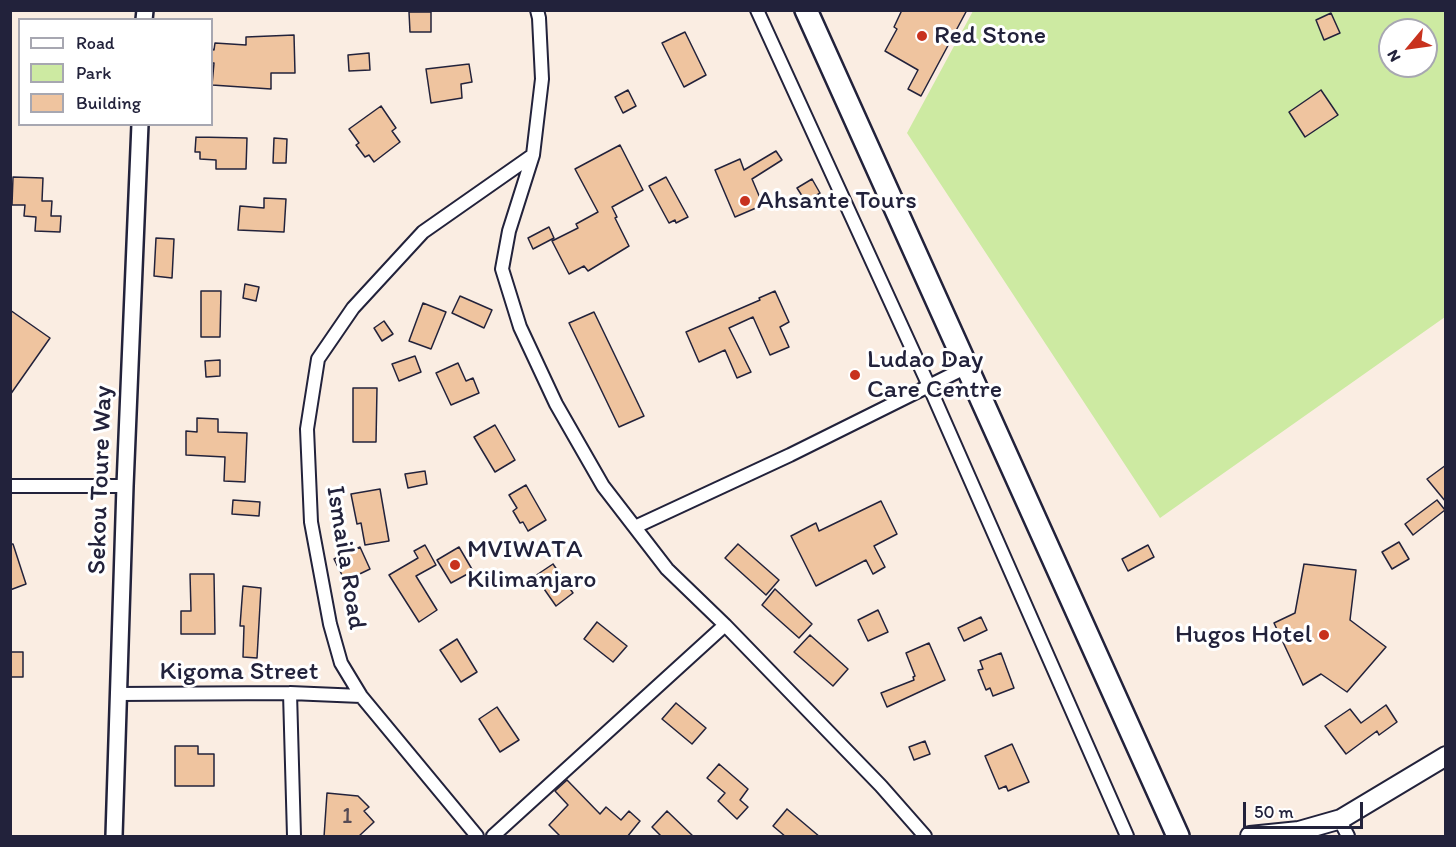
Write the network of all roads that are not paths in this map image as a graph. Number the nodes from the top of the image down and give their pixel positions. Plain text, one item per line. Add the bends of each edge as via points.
1 (537, 10) edge
2 (757, 10) edge
3 (806, 10) edge
4 (140, 126) edge
5 (533, 155) junction
6 (967, 367) junction
7 (929, 386) junction
8 (10, 486) edge
9 (125, 486) junction
10 (635, 527) junction
11 (725, 625) junction
12 (290, 693) junction
13 (117, 694) junction
14 (361, 696) junction
15 (1446, 756) edge
16 (1339, 819) junction
17 (1255, 836) edge
18 (114, 837) edge
19 (294, 837) edge
20 (477, 837) edge
21 (493, 837) edge
22 (925, 837) edge
23 (1127, 837) edge
24 (1178, 837) edge
25 (1250, 837) edge
26 (1348, 837) edge

1 - 5 street via 542,78
2 - 7 street
3 - 6 highway
4 - 9 street, Sekou Toure Way
5 - 10 street via 509,231 502,269 520,327 556,404 603,486
5 - 14 street, Ismaila Road via 423,232 353,308 318,359 308,429 311,522 341,663
6 - 7 street
6 - 24 highway
7 - 10 street
7 - 23 street
8 - 9 street
9 - 13 street, Sekou Toure Way
10 - 11 street via 667,569
11 - 21 street
11 - 22 street
12 - 13 street, Kigoma Street
12 - 14 street, Kigoma Street
12 - 19 street
13 - 18 street, Sekou Toure Way
14 - 20 street, Ismaila Road
15 - 16 main road
16 - 17 main road via 1299,831
16 - 26 street
17 - 25 main road

